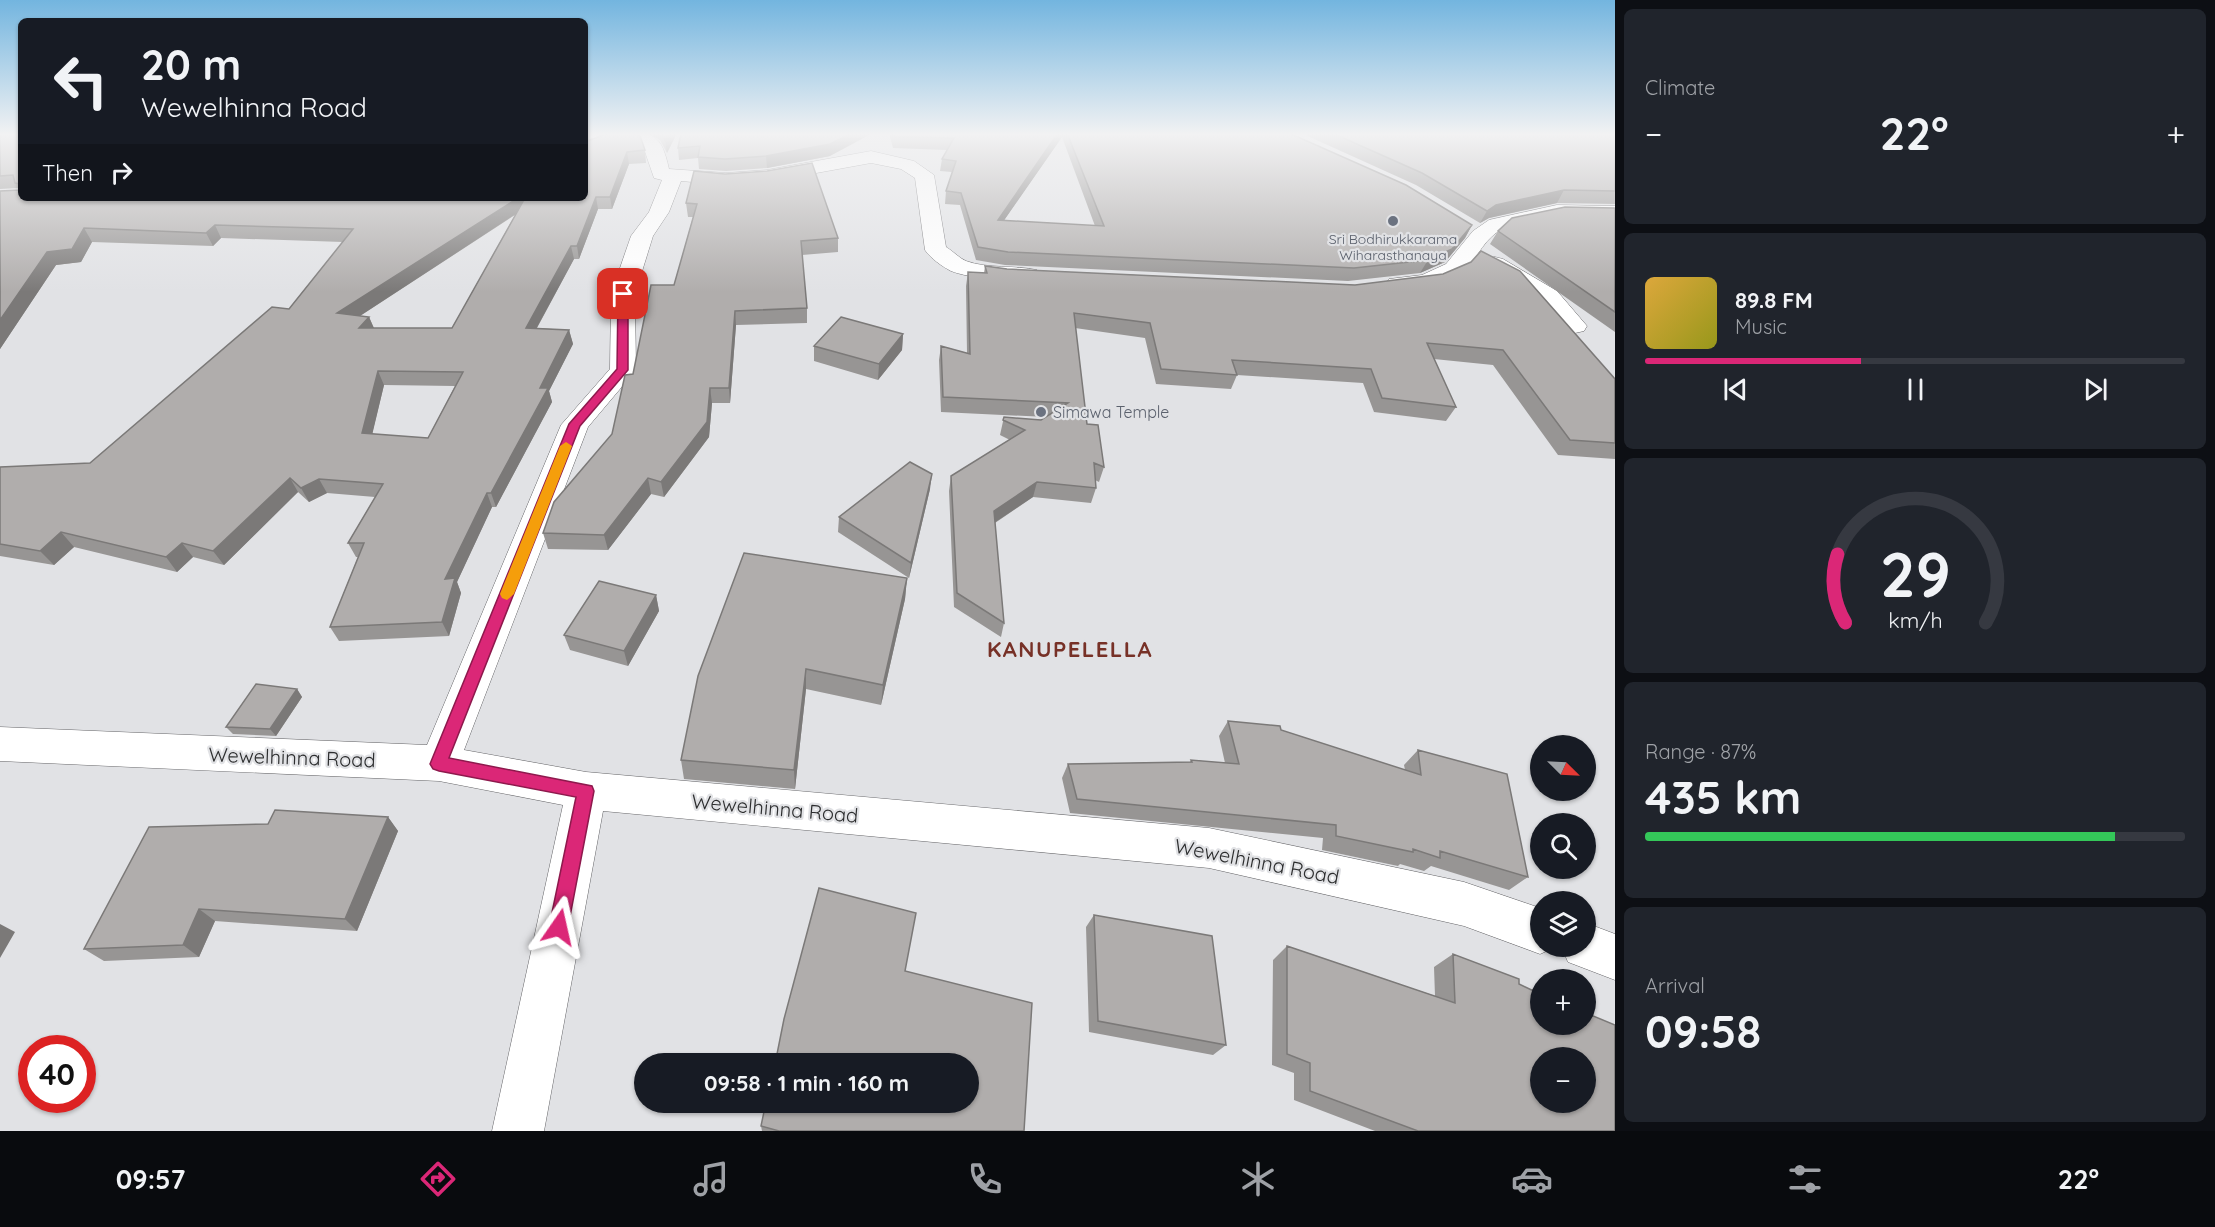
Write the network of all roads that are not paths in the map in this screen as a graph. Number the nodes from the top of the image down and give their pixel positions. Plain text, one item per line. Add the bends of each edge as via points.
1 (669, 186) edge
2 (926, 186) edge
3 (1615, 212) edge
4 (1471, 238) junction
5 (1053, 276) edge
6 (1382, 286) edge
7 (1575, 326) dead end
8 (0, 744) edge
9 (439, 764) junction
10 (586, 791) junction
11 (1530, 927) edge
12 (1596, 950) edge
13 (1615, 957) edge
14 (518, 1131) edge

1 - 9 street via 659,212 642,236 623,294 622,370 575,424
2 - 5 street via 936,250 959,266 1005,274
3 - 4 street via 1557,212 1496,224
4 - 6 street via 1454,269 1426,281
4 - 7 street via 1511,272 1549,296
8 - 9 street, Wewelhinna Road
9 - 10 street, Wewelhinna Road
10 - 11 street, Wewelhinna Road via 1209,848 1464,904
10 - 14 street
12 - 13 street

